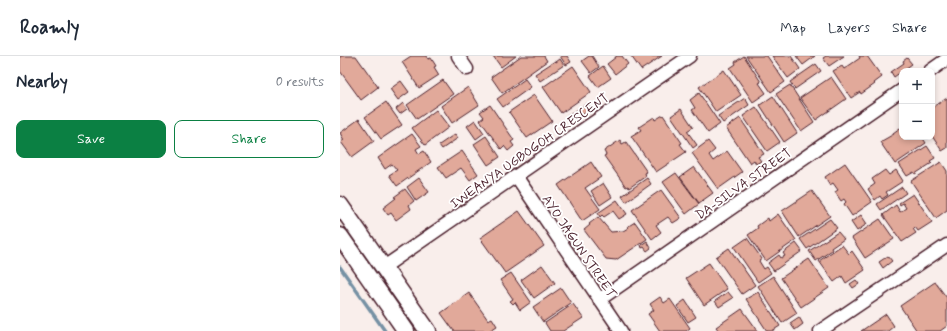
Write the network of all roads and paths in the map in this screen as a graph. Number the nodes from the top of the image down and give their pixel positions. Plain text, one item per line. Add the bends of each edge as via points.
1 (458, 56) edge
2 (690, 56) edge
3 (947, 59) edge
4 (934, 68) edge
5 (467, 70) dead end
6 (899, 92) edge
7 (516, 176) junction
8 (340, 205) edge
9 (340, 236) edge
10 (946, 249) edge
11 (384, 267) junction
12 (599, 300) junction
13 (406, 331) edge
14 (428, 331) edge
15 (621, 331) edge
16 (820, 331) edge

1 - 5 street
2 - 7 street, IWEANYA UGBOGOH CRESCENT
3 - 4 street
6 - 12 street, DA-SILVA STREET
7 - 11 street, IWEANYA UGBOGOH CRESCENT
7 - 12 street, AYO JAGUN STREET
8 - 11 main road
9 - 13 main road
10 - 16 street
11 - 14 main road
12 - 15 street, AYO JAGUN STREET

